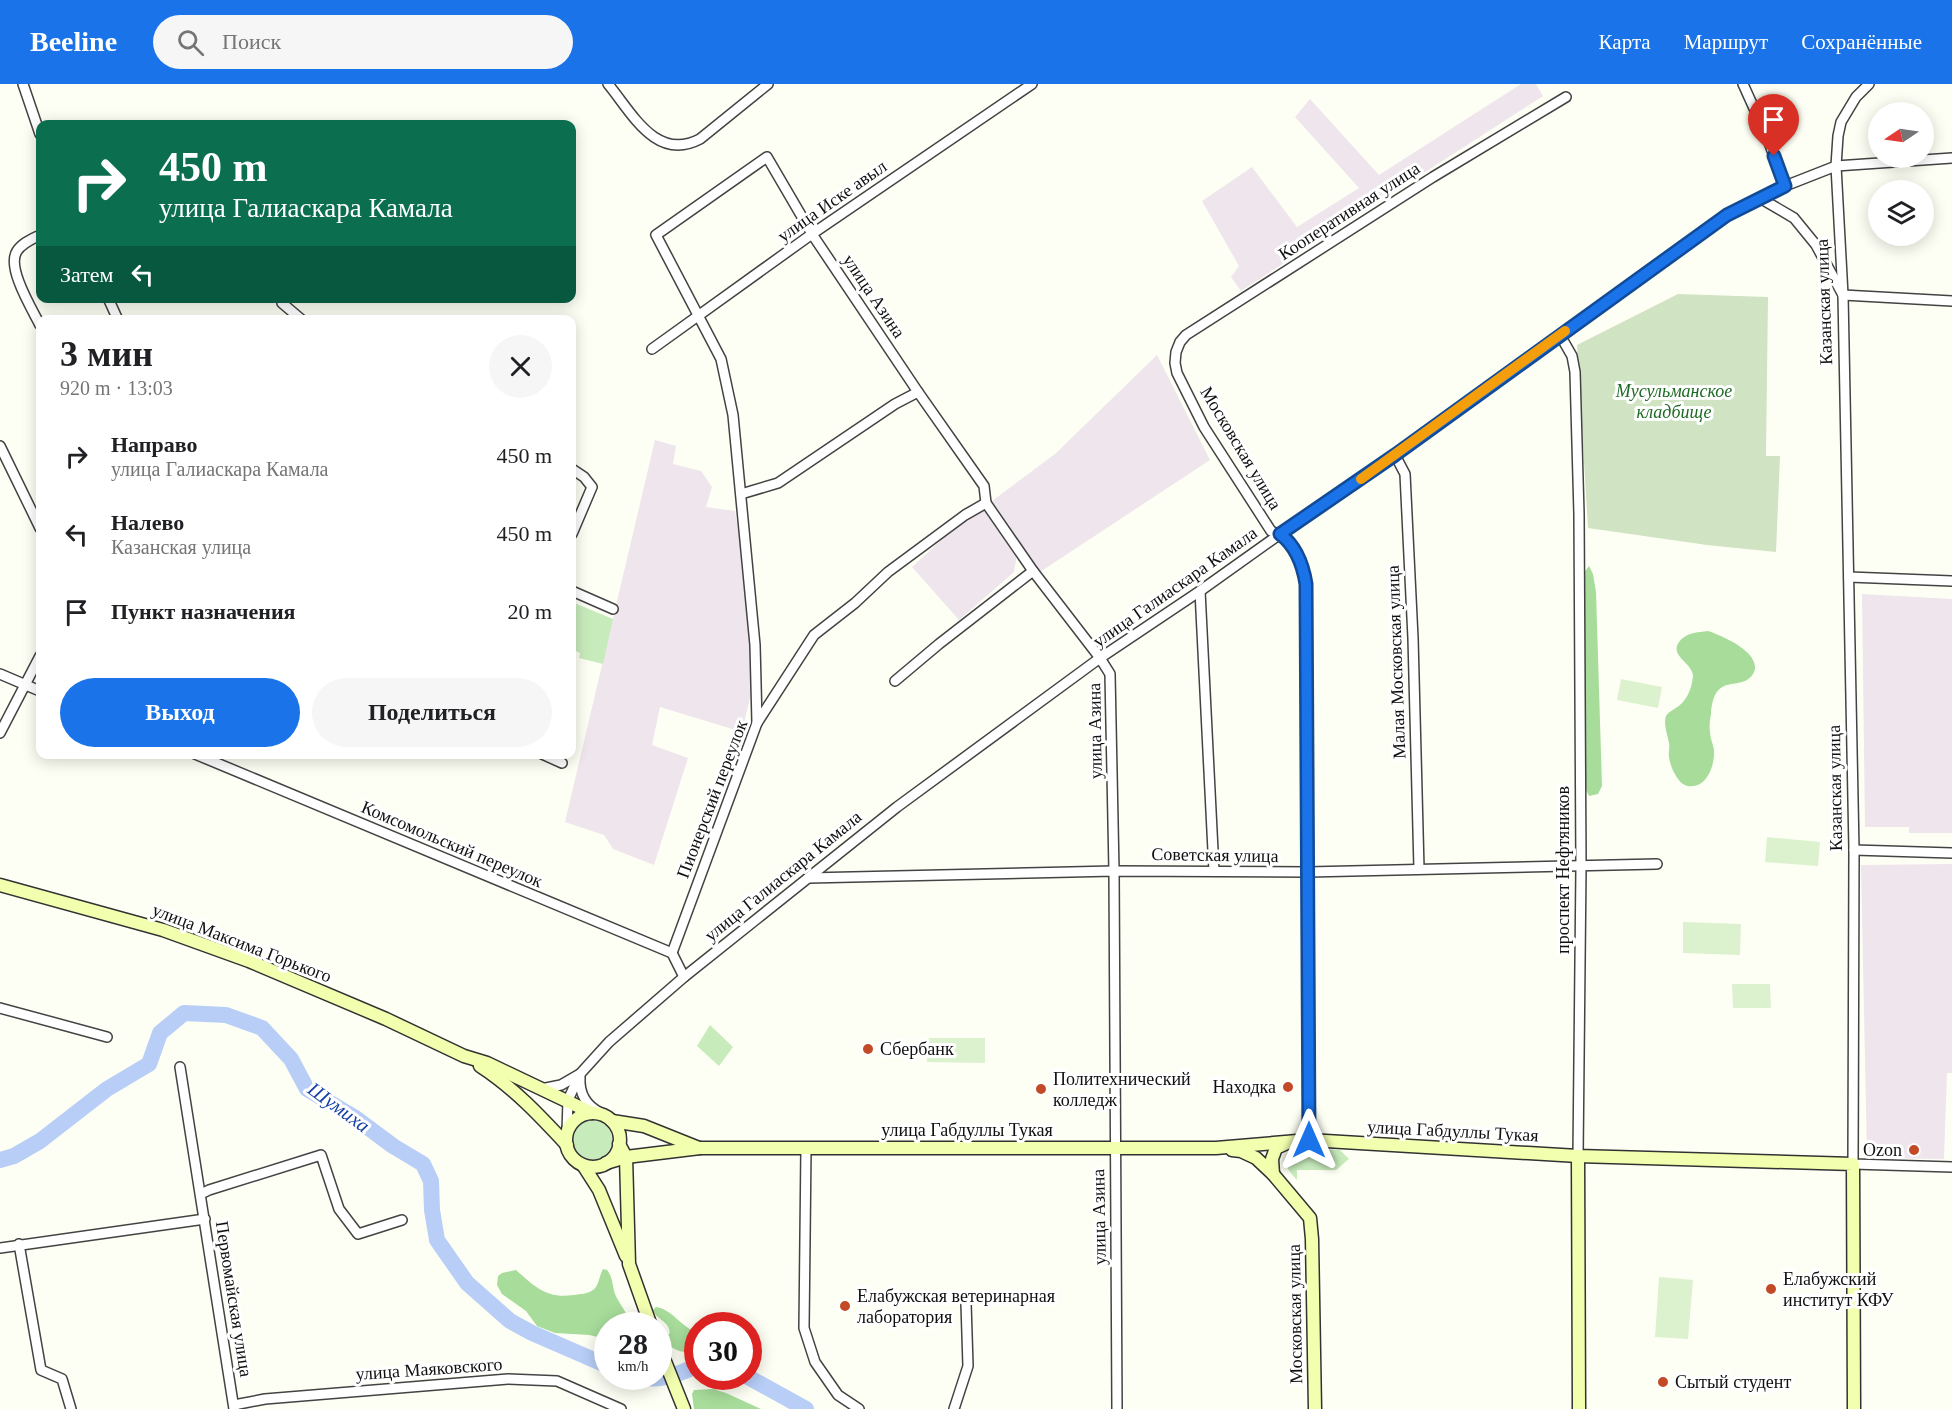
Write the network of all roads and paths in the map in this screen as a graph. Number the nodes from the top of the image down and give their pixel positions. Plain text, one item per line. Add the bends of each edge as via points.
1 (23, 84) edge
2 (608, 84) edge
3 (768, 84) edge
4 (1032, 84) edge
5 (1743, 84) edge
6 (1869, 84) edge
7 (1566, 97) dead end
8 (36, 122) edge
9 (1952, 158) edge
10 (1836, 166) junction
11 (1785, 186) junction
12 (1760, 198) junction
13 (812, 234) junction
14 (36, 237) edge
15 (1843, 296) junction
16 (1952, 301) edge
17 (282, 303) dead end
18 (296, 315) edge
19 (699, 315) junction
20 (36, 317) edge
21 (1560, 335) junction
22 (652, 349) dead end
23 (1177, 373) joint
24 (918, 392) junction
25 (0, 446) edge
26 (1395, 455) junction
27 (576, 472) edge
28 (741, 494) junction
29 (986, 502) junction
30 (36, 520) edge
31 (576, 525) edge
32 (1280, 534) junction
33 (1034, 571) junction
34 (1848, 577) junction
35 (1952, 581) edge
36 (1200, 591) junction
37 (576, 593) edge
38 (613, 609) dead end
39 (1100, 658) junction
40 (36, 664) edge
41 (0, 674) edge
42 (896, 681) dead end
43 (26, 685) junction
44 (36, 689) edge
45 (757, 723) junction
46 (0, 733) edge
47 (207, 759) edge
48 (553, 759) edge
49 (562, 763) dead end
50 (1854, 850) junction
51 (1952, 853) edge
52 (1658, 864) dead end
53 (1581, 867) junction
54 (1419, 869) junction
55 (1114, 871) junction
56 (1214, 871) junction
57 (1308, 872) junction
58 (807, 878) junction
59 (0, 885) edge
60 (672, 953) junction
61 (684, 977) junction
62 (0, 1008) edge
63 (107, 1037) dead end
64 (464, 1056) junction
65 (180, 1067) dead end
66 (580, 1074) junction
67 (540, 1089) junction
68 (568, 1100) junction
69 (596, 1113) junction
70 (612, 1121) junction
71 (567, 1138) junction
72 (1309, 1140) junction
73 (1290, 1141) junction
74 (619, 1144) junction
75 (700, 1148) junction
76 (806, 1148) junction
77 (1216, 1148) junction
78 (1114, 1149) junction
79 (1578, 1156) junction
80 (626, 1157) junction
81 (606, 1163) junction
82 (1853, 1164) junction
83 (583, 1165) junction
84 (1952, 1167) edge
85 (1273, 1174) junction
86 (201, 1194) junction
87 (205, 1219) junction
88 (402, 1220) dead end
89 (19, 1244) junction
90 (0, 1248) edge
91 (629, 1264) junction
92 (966, 1303) dead end
93 (646, 1312) edge
94 (672, 1378) edge
95 (234, 1407) edge
96 (70, 1409) edge
97 (621, 1409) edge
98 (682, 1409) edge
99 (859, 1409) edge
100 (954, 1409) edge
101 (1117, 1409) edge
102 (1315, 1409) edge
103 (1579, 1409) edge
104 (1854, 1409) edge

1 - 8 street
2 - 3 street via 648,133 674,146 700,139
4 - 13 street, улица Иске авыл
5 - 11 street
6 - 10 street, Казанская улица via 1841,122
7 - 23 street, Кооперативная улица via 1186,335 1176,352
9 - 10 street, улица Галиаскара Камала
10 - 11 street, улица Галиаскара Камала
10 - 15 street, Казанская улица
11 - 12 street, улица Галиаскара Камала
12 - 15 street via 1794,218 1816,245
12 - 21 street, улица Галиаскара Камала via 1727,215
13 - 19 street, улица Иске авыл
13 - 19 street, улица Азина via 768,157 656,235
13 - 24 street, улица Азина
14 - 20 street via 24,243 13,262
15 - 16 street
15 - 34 street, Казанская улица
17 - 18 street
19 - 22 street, улица Иске авыл
19 - 28 street via 721,359 733,415
21 - 26 street, улица Галиаскара Камала
21 - 53 street, проспект Нефтяников via 1572,356 1575,372
23 - 32 street, Московская улица via 1237,481 1271,531
24 - 28 street via 778,483
24 - 29 street, улица Азина via 984,486
25 - 30 street
26 - 32 street, улица Галиаскара Камала
26 - 54 street, Малая Московская улица via 1405,474
27 - 31 street via 592,487
28 - 45 street via 755,645
29 - 33 street, улица Азина
29 - 45 street, Пионерский переулок via 888,572 814,635
32 - 36 street, улица Галиаскара Камала
32 - 57 street, Московская улица via 1300,559 1306,584
33 - 39 street, улица Азина
33 - 42 street
34 - 35 street
34 - 50 street, Казанская улица
36 - 39 street, улица Галиаскара Камала
36 - 56 street
37 - 38 street
39 - 55 street, улица Азина via 1110,674
39 - 58 street, улица Галиаскара Камала
40 - 43 street
41 - 43 street
43 - 44 street
43 - 46 street
45 - 60 street, Пионерский переулок
47 - 60 street, Комсомольский переулок
48 - 49 street
50 - 51 street
50 - 82 street, Казанская улица
52 - 53 street, Советская улица
53 - 54 street, Советская улица
53 - 79 street, проспект Нефтяников
54 - 57 street, Советская улица
55 - 56 street, Советская улица
55 - 58 street, Советская улица
55 - 78 street, улица Азина
56 - 57 street, Советская улица
57 - 72 street, Московская улица
58 - 61 street, улица Галиаскара Камала
59 - 64 main road, улица Максима Горького via 163,930 249,961
60 - 61 street
61 - 66 street, улица Галиаскара Камала via 609,1042
62 - 63 street
64 - 67 main road, улица Максима Горького
64 - 71 main road, улица Максима Горького via 503,1082
65 - 86 street, Первомайская улица
66 - 67 street via 561,1085
66 - 68 street, улица Галиаскара Камала
66 - 69 street via 583,1098
67 - 68 main road, улица Максима Горького
68 - 69 main road, улица Максима Горького
68 - 71 street, улица Галиаскара Камала
69 - 70 main road, улица Максима Горького
69 - 71 main road via 576,1119
70 - 74 main road
70 - 75 main road, улица Габдуллы Тукая via 644,1126
71 - 83 main road, улица Максима Горького via 570,1153
72 - 73 main road, улица Габдуллы Тукая
72 - 79 main road, улица Габдуллы Тукая
73 - 77 main road, улица Габдуллы Тукая
73 - 85 main road via 1276,1148
74 - 80 main road
74 - 81 main road
75 - 76 main road, улица Габдуллы Тукая
75 - 80 main road, улица Габдуллы Тукая
76 - 78 main road, улица Габдуллы Тукая
76 - 99 street via 804,1328 815,1362 838,1395
77 - 78 main road, улица Габдуллы Тукая
77 - 85 main road via 1241,1151 1257,1158
78 - 101 street, улица Азина
79 - 82 main road, улица Габдуллы Тукая
79 - 103 main road, проспект Нефтяников
80 - 81 main road, улица Габдуллы Тукая
80 - 91 main road
81 - 83 main road via 595,1167
82 - 84 street, улица Габдуллы Тукая
82 - 104 main road, Казанская улица
83 - 91 main road, улица Максима Горького via 598,1190
85 - 102 main road, Московская улица via 1310,1218
86 - 87 street, Первомайская улица
86 - 88 street via 321,1155 339,1209 358,1234
87 - 89 street
87 - 95 street, Первомайская улица
89 - 90 street
89 - 96 street via 41,1370 62,1379
91 - 93 main road
92 - 100 street via 968,1366
94 - 98 main road
95 - 97 street, улица Маяковского via 265,1398 508,1379 557,1381

